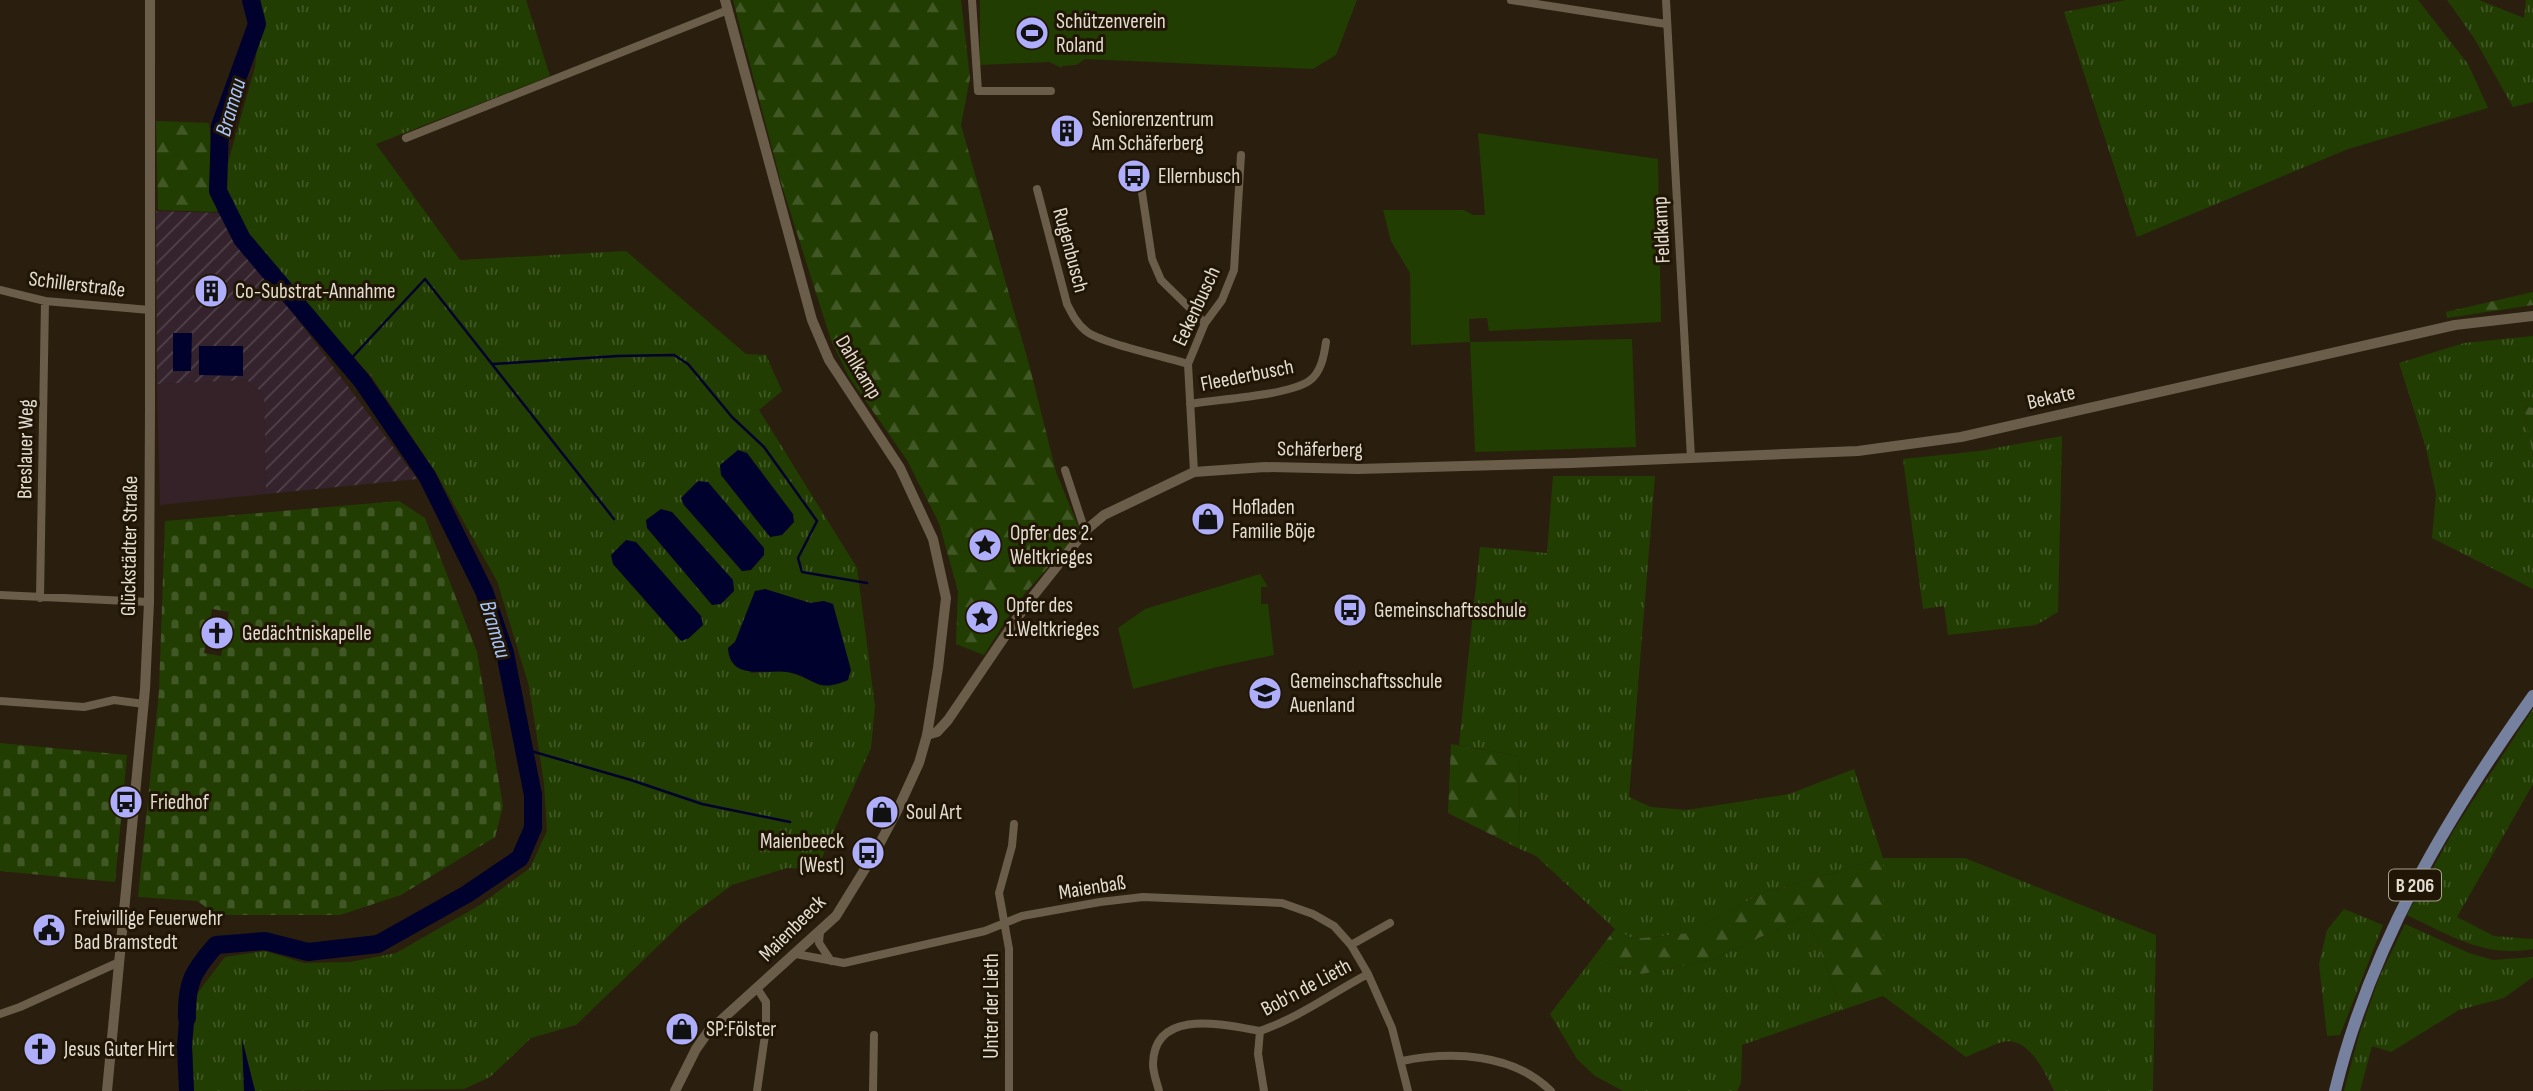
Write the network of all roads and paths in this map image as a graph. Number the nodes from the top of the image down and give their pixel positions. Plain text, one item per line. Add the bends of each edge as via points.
1 (150, 0) edge
2 (972, 0) edge
3 (1511, 0) edge
4 (1666, 0) edge
5 (727, 5) edge
6 (1666, 24) junction
7 (1052, 92) dead end
8 (406, 138) dead end
9 (1241, 155) dead end
10 (1138, 166) dead end
11 (1037, 189) dead end
12 (0, 290) edge
13 (46, 302) junction
14 (150, 310) junction
15 (2533, 316) edge
16 (1205, 323) junction
17 (1326, 342) dead end
18 (1188, 364) junction
19 (1190, 404) junction
20 (1691, 458) junction
21 (1571, 463) joint
22 (1065, 470) dead end
23 (1194, 472) junction
24 (1085, 531) junction
25 (0, 595) edge
26 (40, 597) junction
27 (149, 601) junction
28 (2533, 696) edge
29 (0, 701) edge
30 (144, 704) junction
31 (927, 735) junction
32 (1014, 824) dead end
33 (1005, 922) junction
34 (1390, 923) dead end
35 (820, 932) junction
36 (1351, 945) junction
37 (796, 954) junction
38 (831, 961) junction
39 (117, 963) junction
40 (1368, 974) junction
41 (757, 988) junction
42 (0, 1014) edge
43 (1260, 1031) junction
44 (874, 1035) dead end
45 (1402, 1061) junction
46 (107, 1091) edge
47 (675, 1091) edge
48 (757, 1091) edge
49 (873, 1091) edge
50 (1009, 1091) edge
51 (1159, 1091) edge
52 (1264, 1091) edge
53 (1408, 1091) edge
54 (1550, 1091) edge
55 (2335, 1091) edge

1 - 14 street, Glückstädter Straße
2 - 7 street via 978,91
3 - 6 street
4 - 6 street, Feldkamp
5 - 8 street, Dahlkamp
5 - 31 street, Dahlkamp via 812,320 829,360 900,468 933,539 946,598
6 - 20 street, Feldkamp
9 - 16 street, Eekenbusch via 1234,270 1222,300
10 - 16 street via 1152,259 1161,281
11 - 18 street, Rugenbusch via 1074,319 1103,340
12 - 13 street, Schillerstraße
13 - 14 street, Schillerstraße
13 - 26 street, Breslauer Weg
14 - 27 street, Glückstädter Straße
15 - 20 main road, Bekate via 2455,325 1961,437 1858,450
16 - 18 street, Eekenbusch
17 - 19 street, Fleederbusch via 1319,369 1309,381 1288,390
18 - 19 street, Eekenbusch
19 - 23 street, Eekenbusch
20 - 21 main road, Bekate
21 - 23 main road, Schäferberg
22 - 24 street
23 - 24 main road, Schäferberg via 1104,516
24 - 31 main road, Schäferberg via 1026,605 948,720
25 - 26 street
26 - 27 street
27 - 30 street, Glückstädter Straße
28 - 55 main road, B 206 via 2447,825 2390,932 2352,1030
29 - 30 street via 84,707 114,700
30 - 39 street, Glückstädter Straße
31 - 35 street, Maienbeeck via 919,763 873,856 836,916
32 - 33 street, Unter der Lieth via 999,892
33 - 36 street, Maienbaß via 1143,897 1241,900 1282,903 1313,914 1334,926
33 - 38 street, Maienbaß via 985,931 844,963
33 - 50 street, Unter der Lieth
34 - 36 street
35 - 37 street, Maienbeeck
35 - 38 street via 819,943
36 - 40 street, Maienbaß
37 - 38 street, Maienbaß
37 - 41 street, Maienbeeck
39 - 42 street
39 - 46 street, Glückstädter Straße
40 - 43 street, Bob'n de Lieth via 1282,1024
40 - 45 street, Maienbaß
41 - 47 street, Maienbeeck via 708,1032
41 - 48 street via 766,1002 766,1028
43 - 51 street, Bob'n de Lieth via 1217,1023 1173,1029 1155,1051
43 - 52 street, Bob'n de Lieth via 1258,1054
44 - 49 street
45 - 53 street, Maienbaß
45 - 54 street via 1468,1056 1528,1073

